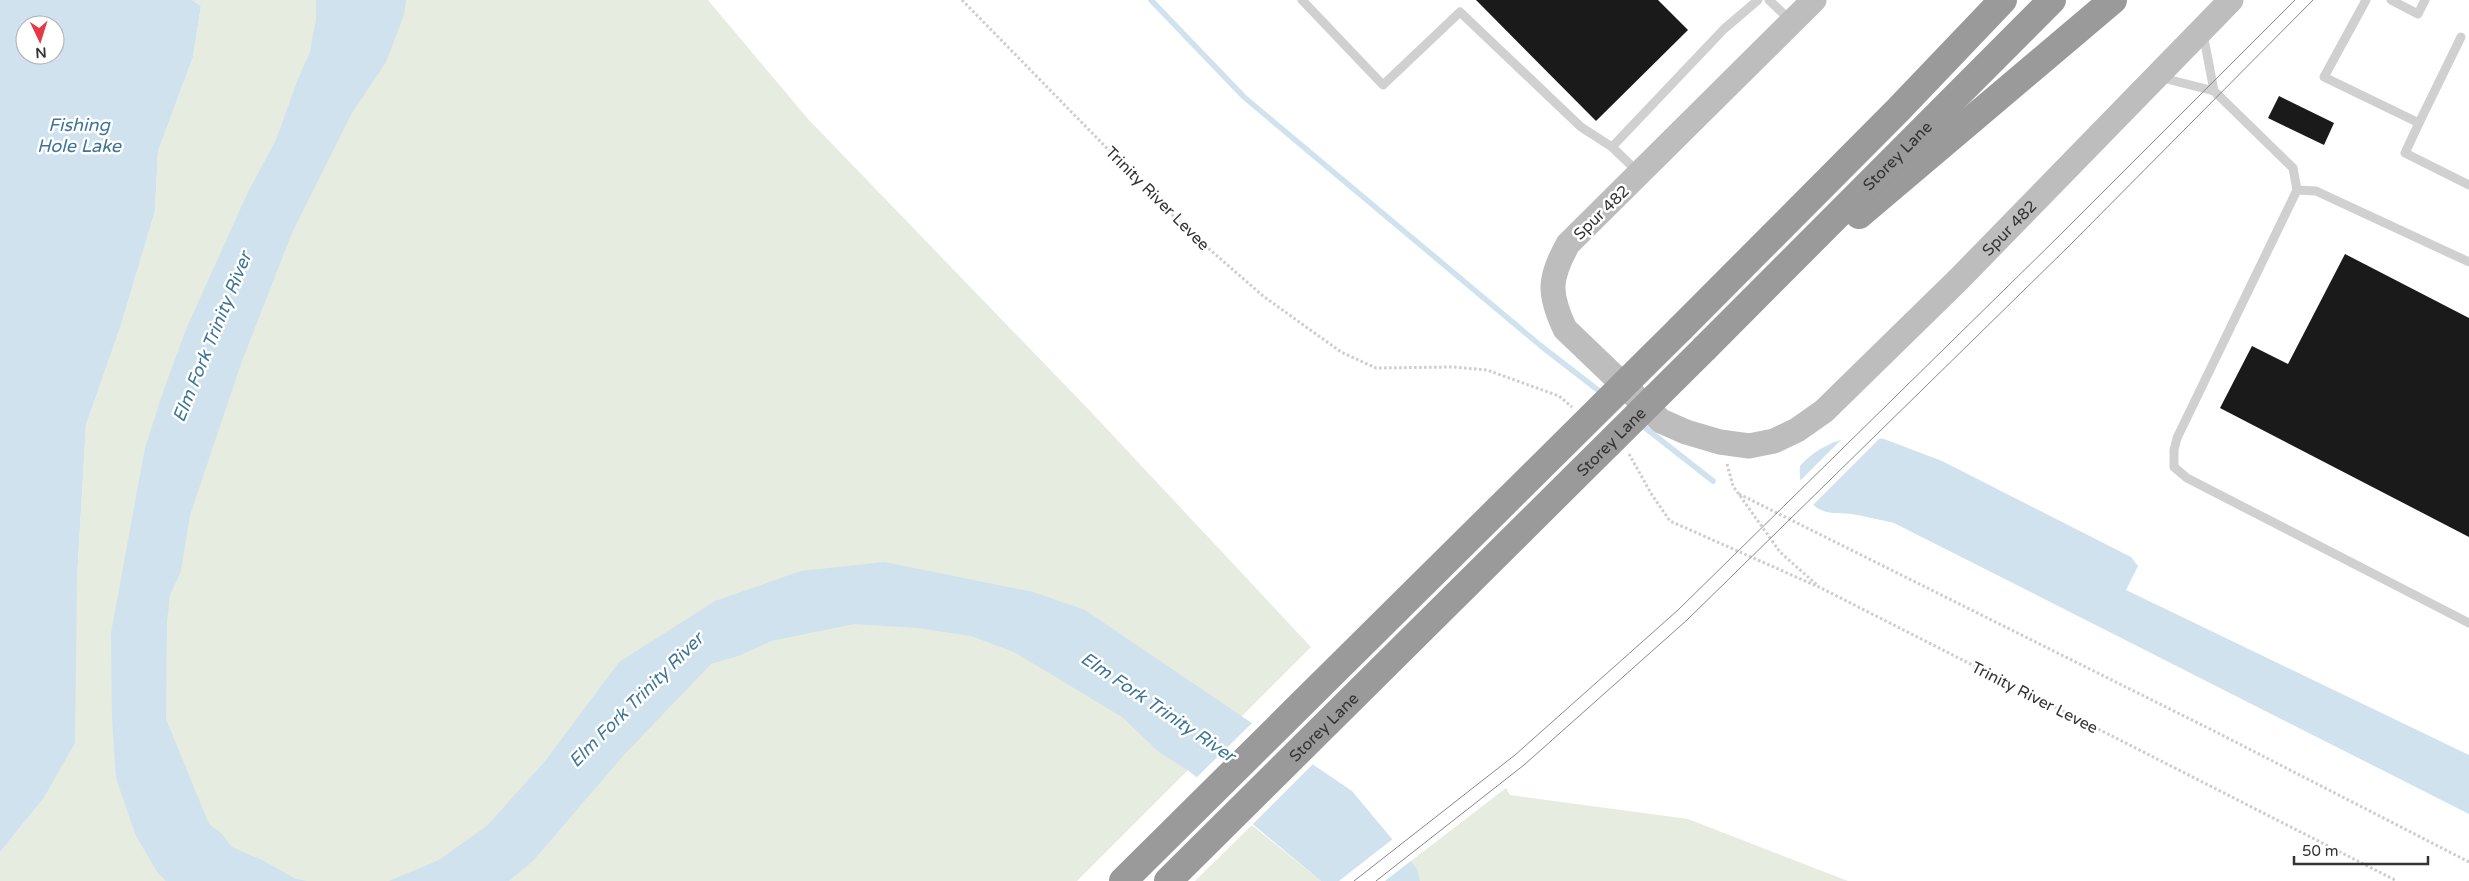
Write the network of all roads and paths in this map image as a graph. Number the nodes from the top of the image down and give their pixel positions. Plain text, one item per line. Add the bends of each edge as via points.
1 (962, 0) edge
2 (1302, 0) edge
3 (1758, 0) edge
4 (1769, 0) edge
5 (1814, 0) edge
6 (2003, 0) edge
7 (2052, 0) edge
8 (2113, 0) edge
9 (2231, 0) edge
10 (2366, 0) edge
11 (2391, 0) edge
12 (2426, 0) edge
13 (1792, 22) junction
14 (2202, 30) junction
15 (2461, 37) dead end
16 (2156, 77) junction
17 (2214, 91) junction
18 (2419, 123) junction
19 (1612, 147) junction
20 (1640, 174) junction
21 (2469, 185) edge
22 (2298, 190) junction
23 (2469, 262) edge
24 (1767, 286) junction
25 (1574, 408) dead end
26 (1720, 442) junction
27 (1624, 451) dead end
28 (1739, 494) junction
29 (1821, 588) junction
30 (2469, 623) edge
31 (2469, 862) edge
32 (1123, 881) edge
33 (1168, 881) edge
34 (2397, 881) edge

1 - 25 path, Trinity River Levee via 1191,233 1263,296 1341,352 1376,368 1487,370 1559,396
2 - 19 lane via 1383,85 1460,12 1581,127
3 - 19 lane via 1724,29
4 - 13 lane
5 - 13 main road, Spur 482
6 - 32 highway, Storey Lane, bridge via 1680,329
7 - 24 highway, Storey Lane
8 - 24 highway via 1910,174
9 - 14 main road, Spur 482
10 - 18 lane via 2324,77
11 - 12 lane via 2418,14
13 - 20 main road, Spur 482
14 - 16 main road, Spur 482
14 - 17 lane
15 - 18 lane
16 - 17 lane
16 - 26 main road, Spur 482 via 1959,279 1824,411 1774,441 1749,446
17 - 22 lane via 2293,168
18 - 21 lane via 2405,153
19 - 20 lane
20 - 26 main road, Spur 482 via 1568,244 1556,265 1552,285 1557,312 1565,329 1661,421
22 - 23 lane via 2316,191
22 - 30 lane via 2177,438 2174,467 2187,478
24 - 33 highway, Storey Lane, bridge
26 - 28 path via 1733,486
27 - 29 path, Trinity River Levee via 1632,457 1670,521
28 - 29 path via 1780,552
28 - 31 path via 2210,728
29 - 34 path, Trinity River Levee

